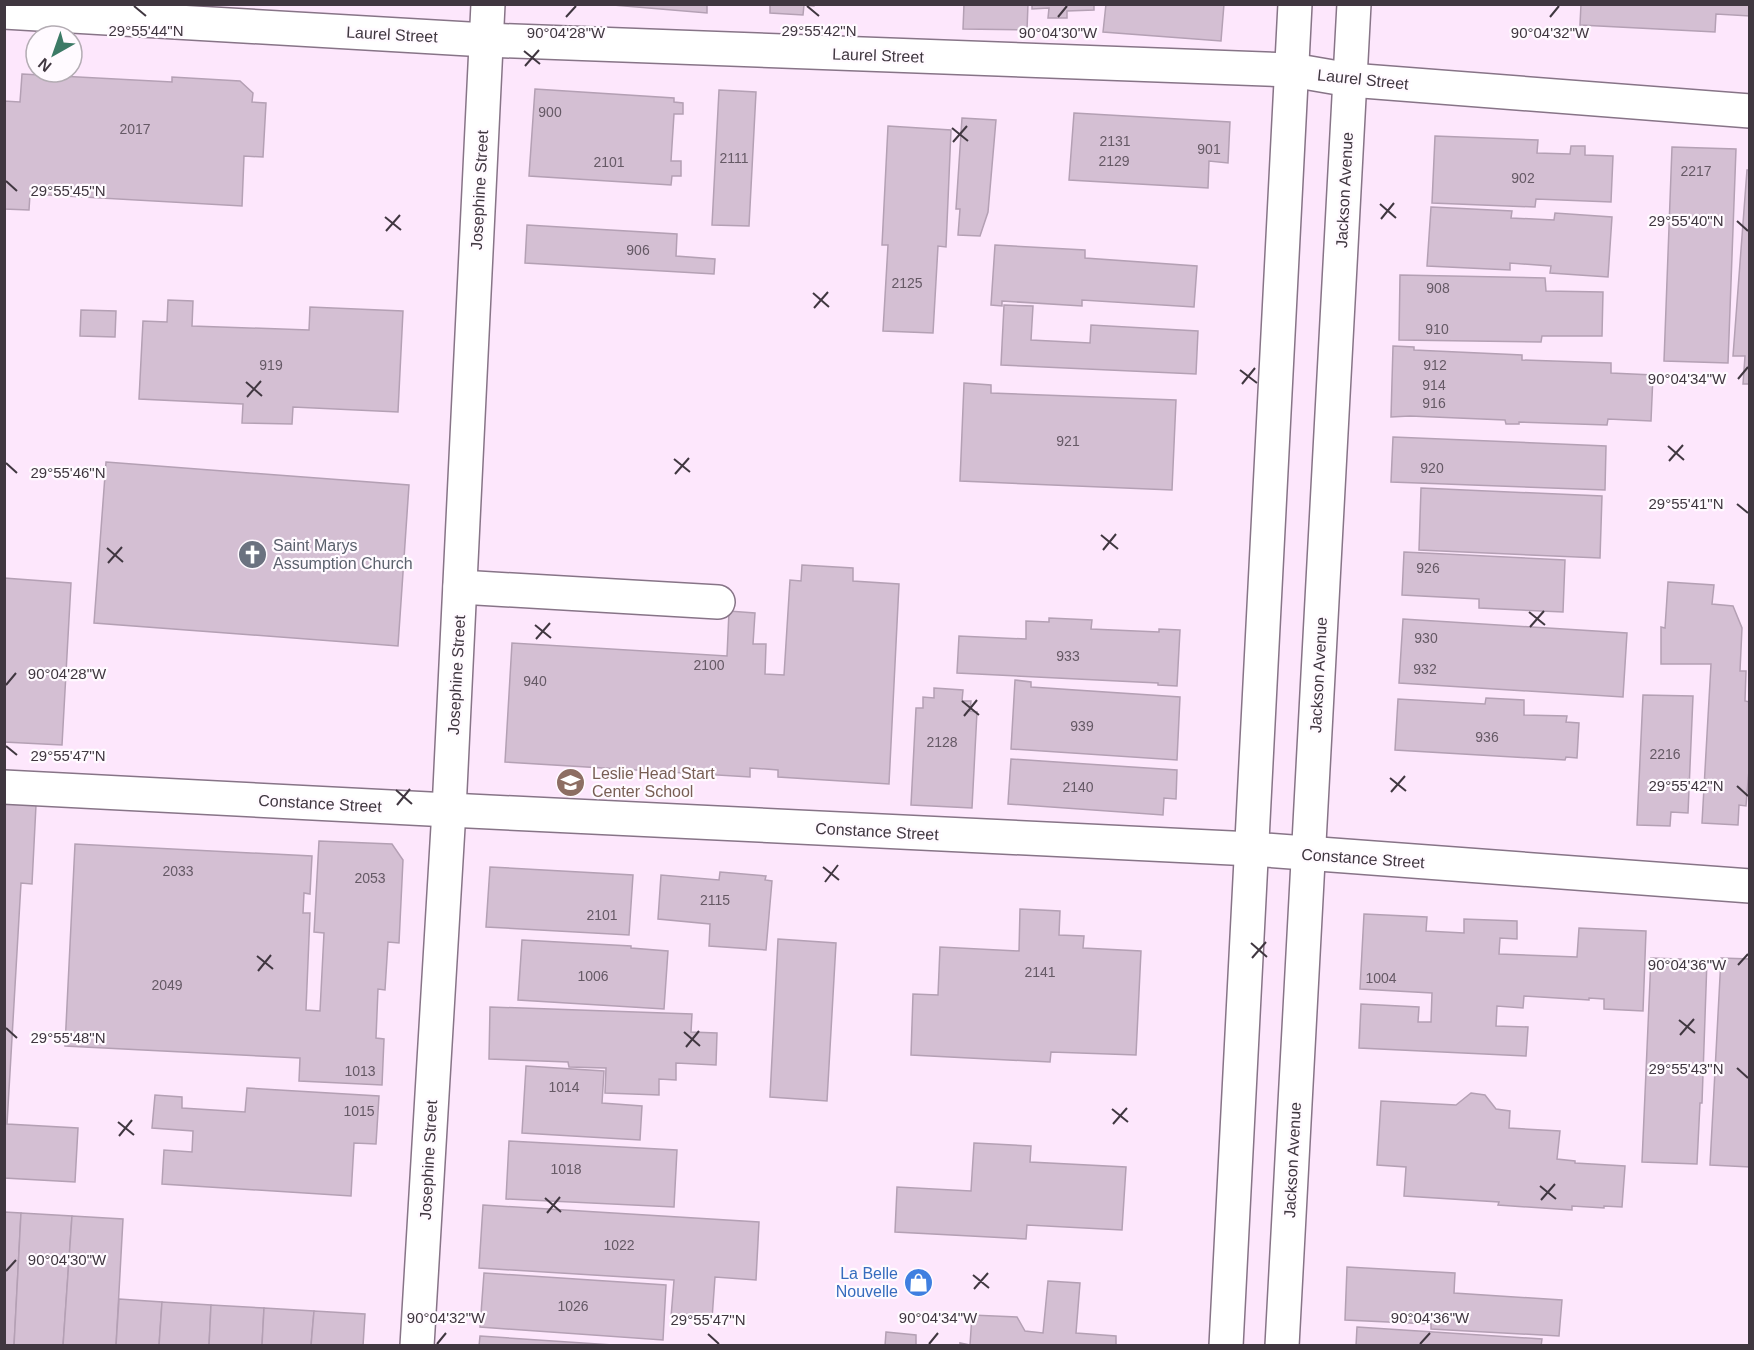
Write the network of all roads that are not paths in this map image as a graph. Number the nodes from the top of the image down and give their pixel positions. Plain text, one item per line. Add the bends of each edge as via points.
1 (488, 4) edge
2 (1295, 4) edge
3 (1354, 4) edge
4 (4, 12) edge
5 (222, 15) edge
6 (486, 40) junction
7 (1292, 70) junction
8 (1350, 80) junction
9 (1749, 111) edge
10 (460, 586) junction
11 (718, 602) dead end
12 (4, 787) edge
13 (449, 810) junction
14 (1251, 849) junction
15 (1308, 854) junction
16 (1749, 886) edge
17 (417, 1346) edge
18 (1226, 1346) edge
19 (1282, 1346) edge

1 - 6 street, Josephine Street
2 - 7 street
3 - 8 street, Jackson Avenue
4 - 5 street, Laurel Street
5 - 6 street, Laurel Street
6 - 7 street, Laurel Street
6 - 10 street, Josephine Street
7 - 8 street, Laurel Street
7 - 14 street
8 - 9 street, Laurel Street
8 - 15 street, Jackson Avenue
10 - 11 street
10 - 13 street, Josephine Street
12 - 13 street, Constance Street
13 - 14 street, Constance Street
13 - 17 street, Josephine Street
14 - 15 street, Constance Street
14 - 18 street
15 - 16 street, Constance Street
15 - 19 street, Jackson Avenue

